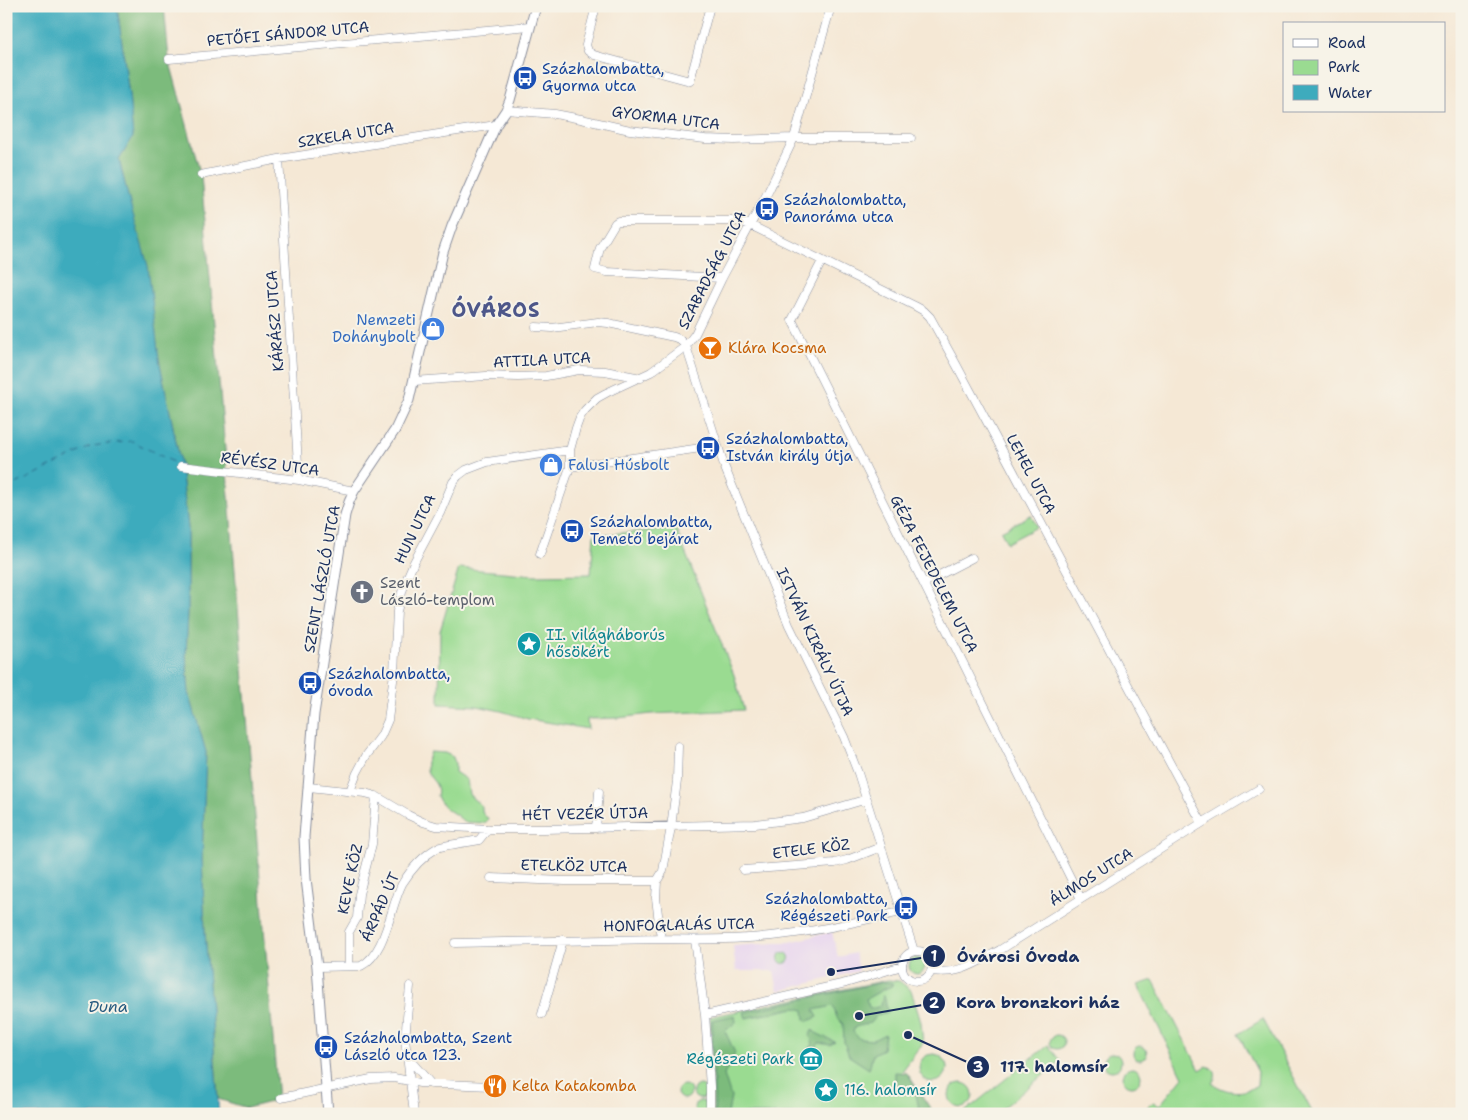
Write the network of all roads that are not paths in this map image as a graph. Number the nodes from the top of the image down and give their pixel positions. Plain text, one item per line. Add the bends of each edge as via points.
1 (536, 6) edge
2 (596, 6) edge
3 (710, 6) edge
4 (831, 6) edge
5 (530, 26) junction
6 (168, 59) dead end
7 (506, 110) junction
8 (496, 125) junction
9 (794, 138) junction
10 (911, 138) dead end
11 (279, 159) junction
12 (201, 176) dead end
13 (750, 225) junction
14 (822, 261) junction
15 (722, 278) junction
16 (536, 328) dead end
17 (686, 346) junction
18 (641, 378) junction
19 (414, 381) junction
20 (701, 448) dead end
21 (570, 450) junction
22 (181, 466) dead end
23 (570, 467) junction
24 (299, 480) junction
25 (354, 491) junction
26 (540, 554) dead end
27 (972, 558) dead end
28 (924, 583) junction
29 (678, 746) dead end
30 (309, 788) junction
31 (1259, 789) dead end
32 (350, 791) junction
33 (599, 792) dead end
34 (376, 796) junction
35 (867, 799) junction
36 (1202, 823) junction
37 (671, 827) junction
38 (596, 828) junction
39 (488, 829) junction
40 (881, 847) junction
41 (743, 870) dead end
42 (492, 878) dead end
43 (657, 881) junction
44 (1081, 899) junction
45 (902, 912) junction
46 (661, 939) junction
47 (563, 940) junction
48 (695, 940) junction
49 (454, 943) dead end
50 (914, 951) junction
51 (349, 966) junction
52 (902, 966) junction
53 (317, 968) junction
54 (932, 971) junction
55 (410, 986) dead end
56 (542, 1014) dead end
57 (705, 1016) junction
58 (406, 1057) junction
59 (409, 1082) junction
60 (431, 1084) junction
61 (491, 1086) dead end
62 (326, 1088) junction
63 (281, 1098) dead end
64 (412, 1112) edge
65 (328, 1114) edge
66 (710, 1114) edge

1 - 5 street, SZENT LÁSZLÓ UTCA
2 - 3 street via 586,45 588,51 690,80
4 - 9 street, SZABADSÁG UTCA
5 - 6 street, PETŐFI SÁNDOR UTCA
5 - 7 street, SZENT LÁSZLÓ UTCA
7 - 8 street, SZENT LÁSZLÓ UTCA
7 - 9 street, GYORMA UTCA via 554,114 678,137 734,140
8 - 11 street, SZKELA UTCA
8 - 19 street, SZENT LÁSZLÓ UTCA via 443,252
9 - 10 street, GYORMA UTCA
9 - 13 street, SZABADSÁG UTCA
11 - 12 street, SZKELA UTCA
11 - 24 street, KÁRÁSZ UTCA
13 - 14 street, LEHEL UTCA
13 - 15 street, SZABADSÁG UTCA
13 - 15 street, LEHEL UTCA via 740,221 618,221 600,248 595,269
14 - 28 street, GÉZA FEJEDELEM UTCA via 792,320
14 - 36 street, LEHEL UTCA via 916,306 934,324
15 - 17 street, SZABADSÁG UTCA
16 - 17 street via 608,323 679,339
17 - 18 street, SZABADSÁG UTCA
17 - 35 street, ISTVÁN KIRÁLY ÚTJA via 725,468 789,625 844,737
18 - 19 street, ATTILA UTCA via 578,370 546,376
18 - 21 street, SZABADSÁG UTCA via 606,393 590,404 580,417
19 - 25 street, SZENT LÁSZLÓ UTCA via 403,416
20 - 23 street
21 - 23 street, SZABADSÁG UTCA
21 - 32 street, HUN UTCA via 487,462 466,470 453,482 400,598 388,720
22 - 24 street, RÉVÉSZ UTCA
23 - 26 street, SZABADSÁG UTCA
24 - 25 street, RÉVÉSZ UTCA
25 - 30 street, SZENT LÁSZLÓ UTCA via 345,515 325,637 314,714
27 - 28 street
28 - 44 street, GÉZA FEJEDELEM UTCA
29 - 37 street
30 - 32 street, HÉT VEZÉR ÚTJA
30 - 53 street, SZENT LÁSZLÓ UTCA via 304,858
31 - 36 street, ÁLMOS UTCA
32 - 34 street, HÉT VEZÉR ÚTJA
33 - 38 street
34 - 39 street, HÉT VEZÉR ÚTJA via 408,815 436,826
34 - 51 street, KEVE KÖZ via 372,844 359,894 358,918 348,932
35 - 37 street, HÉT VEZÉR ÚTJA via 794,820
35 - 40 street, ISTVÁN KIRÁLY ÚTJA
36 - 44 street, ÁLMOS UTCA
37 - 38 street, HÉT VEZÉR ÚTJA
37 - 43 street via 663,871
38 - 39 street, HÉT VEZÉR ÚTJA
39 - 51 street, ÁRPÁD ÚT via 479,840 440,847 418,864 402,885 372,958 361,966
40 - 41 street, ETELE KÖZ via 835,863
40 - 45 street, ISTVÁN KIRÁLY ÚTJA
42 - 43 street, ETELKÖZ UTCA
43 - 46 street
44 - 54 street, ÁLMOS UTCA via 974,965 947,973
45 - 48 street, HONFOGLALÁS UTCA via 787,935
45 - 50 street, ISTVÁN KIRÁLY ÚTJA
46 - 47 street, HONFOGLALÁS UTCA
46 - 48 street, HONFOGLALÁS UTCA
47 - 49 street, HONFOGLALÁS UTCA
47 - 56 street
48 - 57 street
50 - 52 street via 907,955
50 - 54 street via 928,955
51 - 53 street, ÁRPÁD ÚT
52 - 54 street via 912,981 922,981
52 - 57 street via 846,983
53 - 62 street, SZENT LÁSZLÓ UTCA
55 - 58 street
57 - 66 street
58 - 59 street
58 - 60 street
59 - 60 street
59 - 62 street via 394,1078 378,1079
59 - 64 street
60 - 61 street
62 - 63 street
62 - 65 street, SZENT LÁSZLÓ UTCA

